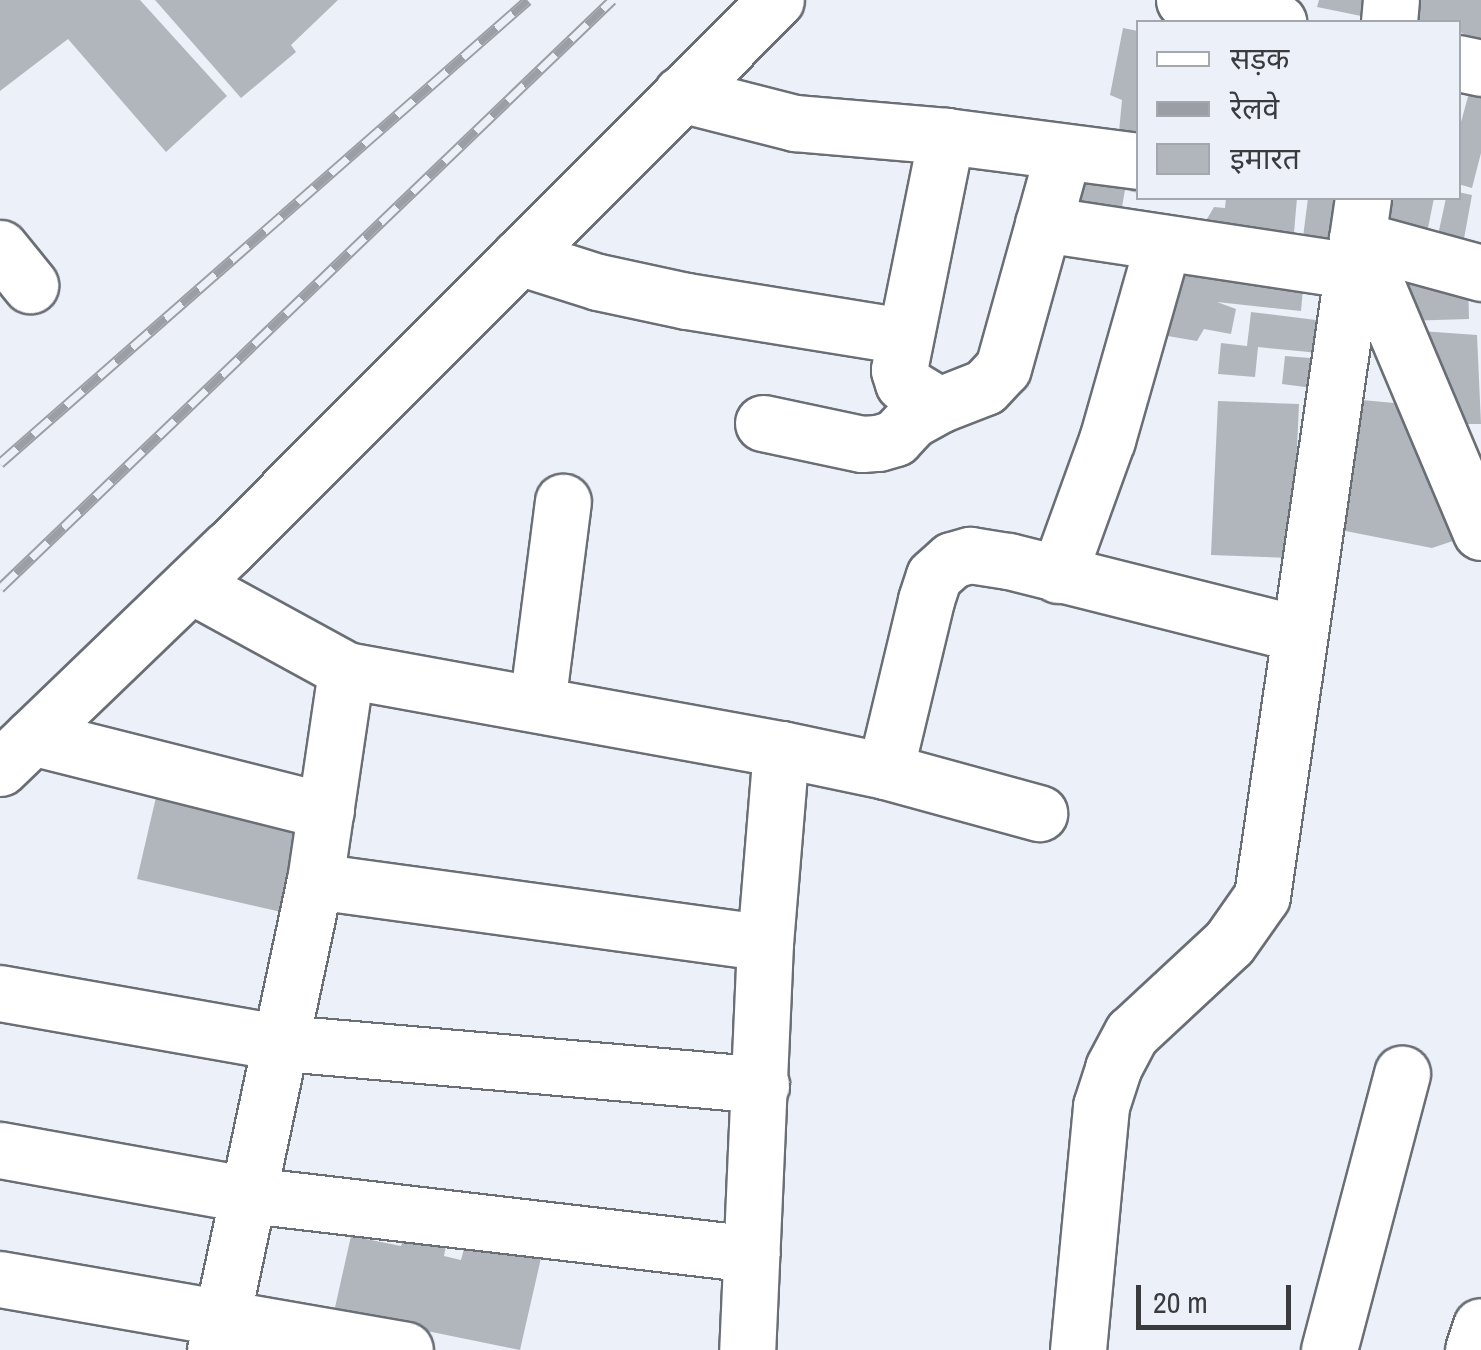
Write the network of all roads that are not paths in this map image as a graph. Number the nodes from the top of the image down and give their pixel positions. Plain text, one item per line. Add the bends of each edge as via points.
1 (776, 0) edge
2 (1184, 0) edge
3 (1269, 20) edge
4 (681, 94) junction
5 (946, 136) junction
6 (1063, 153) junction
7 (1136, 161) edge
8 (1043, 224) junction
9 (1358, 236) edge
10 (1163, 243) junction
11 (519, 257) junction
12 (1481, 273) edge
13 (904, 336) junction
14 (939, 405) junction
15 (763, 423) dead end
16 (1462, 445) edge
17 (563, 502) dead end
18 (1481, 532) edge
19 (1058, 575) junction
20 (191, 585) junction
21 (1299, 634) junction
22 (346, 670) junction
23 (536, 704) junction
24 (781, 749) junction
25 (16, 752) edge
26 (885, 771) junction
27 (326, 811) junction
28 (1039, 814) dead end
29 (316, 881) junction
30 (765, 943) junction
31 (0, 993) edge
32 (284, 1043) junction
33 (1402, 1074) dead end
34 (761, 1085) junction
35 (0, 1150) edge
36 (250, 1195) junction
37 (752, 1254) junction
38 (0, 1280) edge
39 (1481, 1326) edge
40 (219, 1335) edge
41 (406, 1350) edge
42 (747, 1350) edge
43 (1078, 1350) edge
44 (1329, 1350) edge
45 (1473, 1350) edge

1 - 4 street
2 - 3 street
4 - 5 street via 795,123
4 - 11 street
5 - 6 street
5 - 13 street
6 - 7 street
6 - 8 street
8 - 10 street
8 - 14 street via 1002,368 985,387
9 - 10 street
9 - 12 street
9 - 16 street
9 - 21 street
10 - 19 street via 1107,440
11 - 13 street via 688,301
11 - 20 street
13 - 14 street via 903,383
14 - 15 street via 878,443
16 - 18 street
17 - 23 street
19 - 21 street
19 - 26 street via 970,555 934,576
20 - 22 street
20 - 25 street
21 - 43 street via 1262,896 1230,943 1132,1032 1101,1106
22 - 23 street
22 - 27 street
23 - 24 street
24 - 26 street
24 - 30 street
25 - 27 street
26 - 28 street
27 - 29 street
29 - 30 street
29 - 32 street
30 - 34 street
31 - 32 street
32 - 34 street
32 - 36 street
33 - 44 street
34 - 37 street
35 - 36 street
36 - 37 street
36 - 40 street
37 - 42 street
38 - 40 street
39 - 45 street
40 - 41 street

